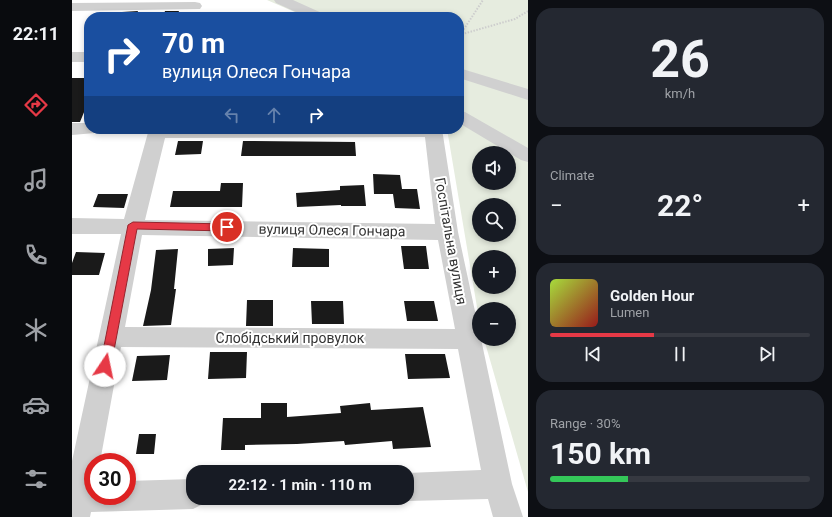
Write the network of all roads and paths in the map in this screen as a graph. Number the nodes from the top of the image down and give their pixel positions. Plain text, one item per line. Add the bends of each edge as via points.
1 (281, 0) edge
2 (483, 0) edge
3 (72, 7) edge
4 (194, 8) edge
5 (528, 11) edge
6 (308, 12) edge
7 (464, 30) edge
8 (464, 32) edge
9 (72, 57) edge
10 (84, 57) edge
11 (464, 75) edge
12 (528, 95) edge
13 (464, 119) edge
14 (72, 129) edge
15 (84, 129) edge
16 (156, 134) edge
17 (434, 134) edge
18 (528, 156) edge
19 (133, 225) junction
20 (72, 226) edge
21 (447, 232) junction
22 (111, 337) junction
23 (468, 339) junction
24 (498, 484) junction
25 (414, 487) edge
26 (186, 494) edge
27 (136, 496) edge
28 (76, 504) edge
29 (508, 517) edge

1 - 6 street
2 - 7 path
3 - 4 street
5 - 8 path via 515,19
9 - 10 street
11 - 12 street
13 - 18 street
14 - 15 street
16 - 19 street
17 - 21 street, Госпітальна вулиця
19 - 20 street, вулиця Олеся Гончара
19 - 21 street, вулиця Олеся Гончара
19 - 22 street
21 - 23 street, Госпітальна вулиця
22 - 23 street, Слобідський провулок
22 - 28 street
23 - 24 street, Госпітальна вулиця
24 - 25 street
24 - 29 street, Госпітальна вулиця
26 - 27 street

